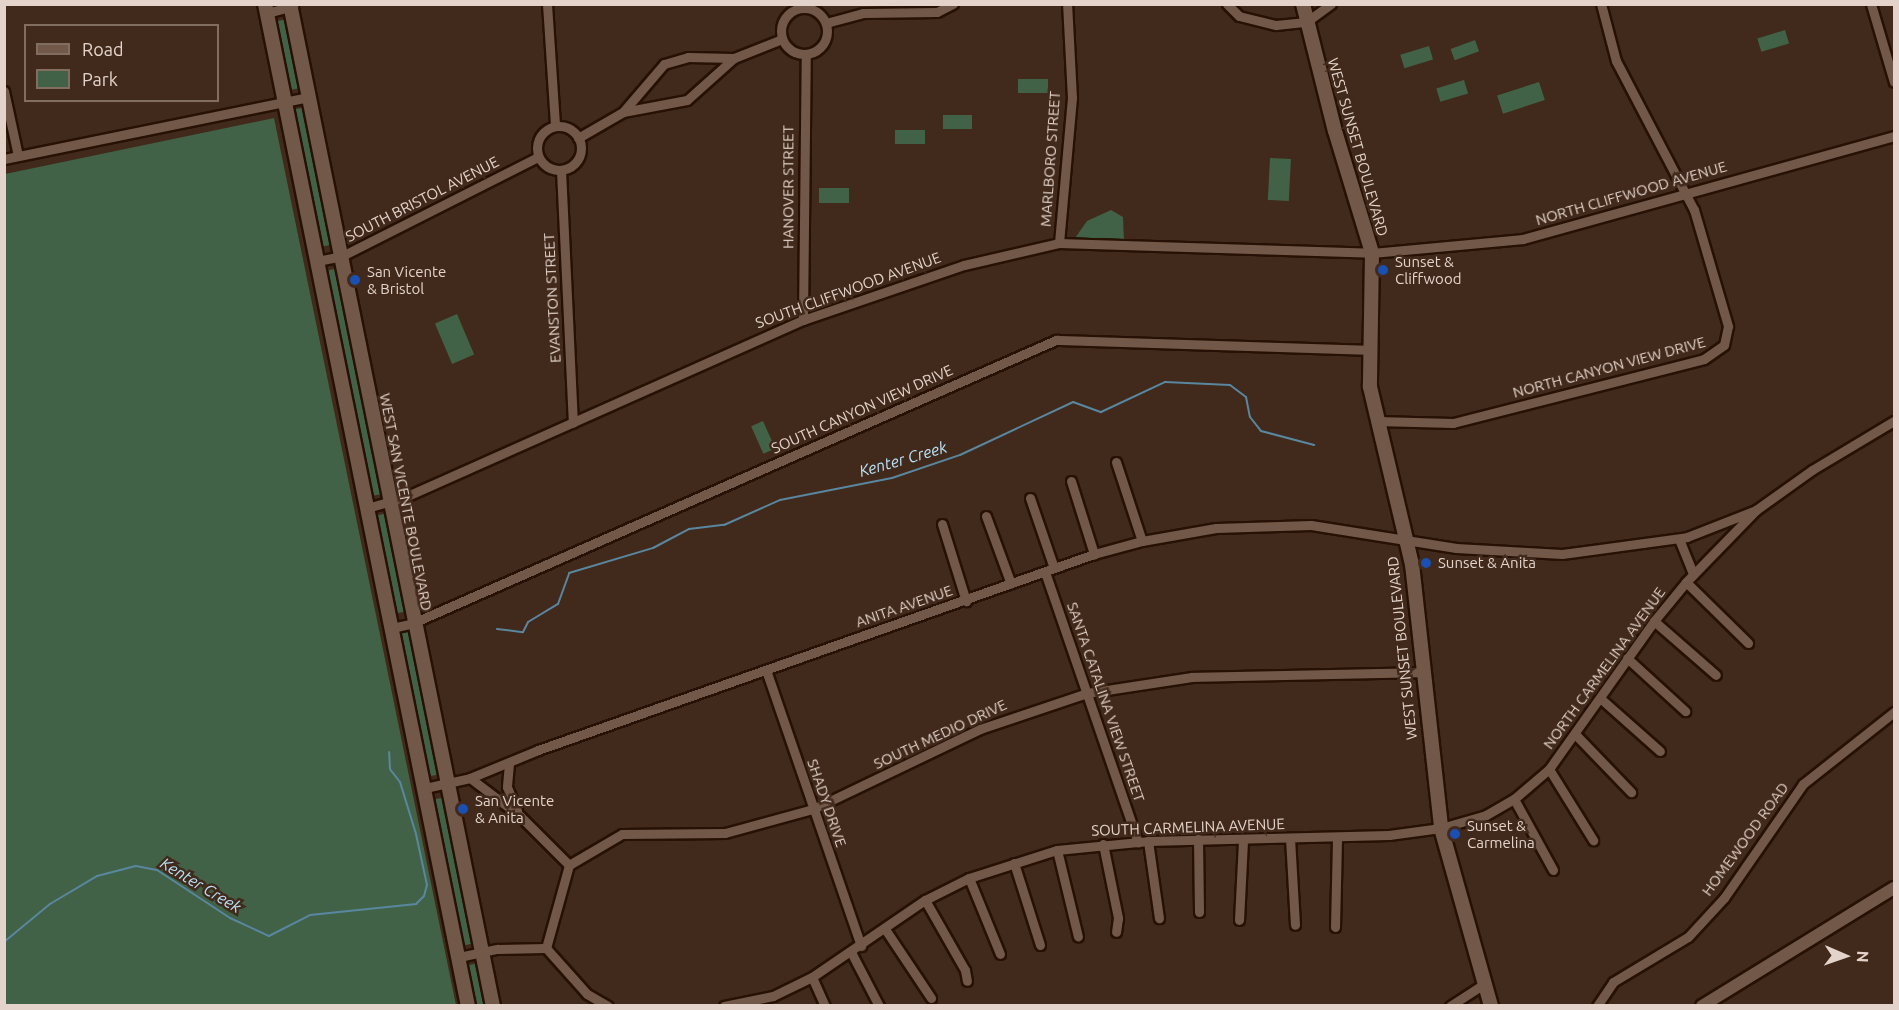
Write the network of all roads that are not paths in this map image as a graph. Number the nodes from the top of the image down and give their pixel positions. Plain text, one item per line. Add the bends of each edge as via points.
1 (547, 4) edge
2 (874, 4) edge
3 (953, 4) edge
4 (1066, 4) edge
5 (1227, 4) edge
6 (1303, 4) edge
7 (1331, 4) edge
8 (1601, 4) edge
9 (1871, 4) edge
10 (292, 6) edge
11 (796, 7) edge
12 (266, 9) edge
13 (863, 13) junction
14 (1306, 22) junction
15 (826, 23) junction
16 (782, 39) junction
17 (806, 54) junction
18 (734, 58) junction
19 (1894, 82) edge
20 (4, 91) edge
21 (309, 97) junction
22 (284, 101) junction
23 (623, 112) junction
24 (555, 126) junction
25 (1894, 136) edge
26 (578, 138) junction
27 (18, 156) junction
28 (538, 158) junction
29 (4, 159) edge
30 (561, 170) junction
31 (1684, 193) junction
32 (1059, 243) junction
33 (1372, 253) junction
34 (342, 256) junction
35 (316, 261) junction
36 (804, 320) junction
37 (1369, 350) junction
38 (1376, 421) junction
39 (1894, 421) edge
40 (573, 423) junction
41 (1116, 462) dead end
42 (1071, 481) dead end
43 (1030, 498) dead end
44 (388, 504) junction
45 (367, 508) junction
46 (1756, 510) junction
47 (986, 516) dead end
48 (942, 524) dead end
49 (1406, 539) junction
50 (1679, 539) junction
51 (1142, 541) junction
52 (1094, 554) junction
53 (1049, 570) junction
54 (1693, 574) junction
55 (1686, 582) junction
56 (1011, 584) junction
57 (966, 601) junction
58 (1654, 621) junction
59 (413, 622) junction
60 (392, 628) junction
61 (1748, 644) dead end
62 (1627, 658) junction
63 (766, 670) junction
64 (1424, 672) junction
65 (1716, 675) dead end
66 (1088, 693) junction
67 (1600, 698) junction
68 (1685, 711) dead end
69 (1894, 712) edge
70 (1575, 734) junction
71 (1660, 751) dead end
72 (509, 763) junction
73 (1549, 769) junction
74 (470, 778) junction
75 (446, 784) junction
76 (425, 788) junction
77 (1631, 792) dead end
78 (1514, 799) junction
79 (813, 809) junction
80 (520, 816) junction
81 (1441, 828) junction
82 (1337, 837) junction
83 (1290, 838) junction
84 (1198, 839) junction
85 (1243, 840) junction
86 (1593, 840) dead end
87 (1143, 841) junction
88 (1103, 844) junction
89 (1057, 850) junction
90 (1014, 863) junction
91 (569, 865) junction
92 (1553, 870) dead end
93 (969, 878) junction
94 (1894, 888) edge
95 (925, 900) junction
96 (1199, 912) dead end
97 (1159, 918) dead end
98 (1239, 920) dead end
99 (1295, 925) dead end
100 (1335, 927) dead end
101 (885, 929) junction
102 (1116, 932) dead end
103 (1078, 937) dead end
104 (1040, 945) dead end
105 (861, 946) junction
106 (546, 948) junction
107 (851, 952) junction
108 (483, 953) junction
109 (1000, 954) dead end
110 (459, 957) junction
111 (812, 977) junction
112 (967, 981) dead end
113 (1484, 984) junction
114 (587, 994) junction
115 (932, 998) dead end
116 (774, 1001) edge
117 (468, 1005) edge
118 (493, 1005) edge
119 (589, 1005) edge
120 (608, 1005) edge
121 (723, 1005) edge
122 (734, 1005) edge
123 (825, 1005) edge
124 (879, 1005) edge
125 (1450, 1005) edge
126 (1491, 1005) edge
127 (1597, 1005) edge
128 (1702, 1005) edge

1 - 24 street
2 - 13 street
3 - 13 street via 937,12 918,14 889,10
4 - 32 street, MARLBORO STREET via 1072,98
5 - 14 street via 1239,16 1257,23
6 - 14 main road, WEST SUNSET BOULEVARD
7 - 14 street
8 - 31 street via 1616,61
9 - 19 street
10 - 12 street
10 - 21 main road, WEST SAN VICENTE BOULEVARD
11 - 15 street via 815,11
11 - 16 street via 782,24
12 - 22 main road
13 - 15 street
14 - 33 main road, WEST SUNSET BOULEVARD
15 - 17 street via 822,46
16 - 17 street via 789,50
16 - 18 street
17 - 36 street, HANOVER STREET
18 - 23 street via 687,100
18 - 23 street via 688,57 664,64 653,72
20 - 27 street
21 - 22 street
21 - 34 main road, WEST SAN VICENTE BOULEVARD
22 - 27 street
22 - 35 main road
23 - 26 street
24 - 26 street via 569,129
24 - 28 street via 539,138
25 - 31 street, NORTH CLIFFWOOD AVENUE
26 - 30 street via 578,159
27 - 29 street
28 - 30 street via 548,168
28 - 34 street, SOUTH BRISTOL AVENUE
30 - 40 street, EVANSTON STREET
31 - 33 street, NORTH CLIFFWOOD AVENUE via 1523,239
31 - 38 street, NORTH CANYON VIEW DRIVE via 1694,210 1728,326 1728,336 1716,354 1453,423
32 - 33 street, SOUTH CLIFFWOOD AVENUE
32 - 36 street, SOUTH CLIFFWOOD AVENUE via 933,273
33 - 37 main road, WEST SUNSET BOULEVARD
34 - 35 street, SOUTH BRISTOL AVENUE
34 - 44 main road, WEST SAN VICENTE BOULEVARD
35 - 45 main road
36 - 40 street, SOUTH CLIFFWOOD AVENUE
37 - 38 main road, WEST SUNSET BOULEVARD
37 - 59 street, SOUTH CANYON VIEW DRIVE via 1056,340
38 - 49 main road, WEST SUNSET BOULEVARD
39 - 46 street, NORTH CARMELINA AVENUE via 1812,470
40 - 44 street, SOUTH CLIFFWOOD AVENUE
41 - 51 street
42 - 52 street
43 - 53 street, SANTA CATALINA VIEW STREET
44 - 45 street, SOUTH CLIFFWOOD AVENUE
44 - 59 main road, WEST SAN VICENTE BOULEVARD
45 - 60 main road
46 - 50 street, ANITA AVENUE
46 - 54 street, NORTH CARMELINA AVENUE
47 - 56 street
48 - 57 street
49 - 50 street, ANITA AVENUE via 1456,549 1542,555
49 - 51 street, ANITA AVENUE via 1301,525 1216,528
49 - 64 main road, WEST SUNSET BOULEVARD
50 - 54 street
51 - 52 street, ANITA AVENUE
52 - 53 street, ANITA AVENUE
53 - 56 street, ANITA AVENUE
53 - 66 street, SANTA CATALINA VIEW STREET
54 - 55 street, NORTH CARMELINA AVENUE
55 - 58 street, NORTH CARMELINA AVENUE
55 - 61 street
56 - 57 street, ANITA AVENUE
57 - 63 street, ANITA AVENUE
58 - 62 street, NORTH CARMELINA AVENUE
58 - 65 street
59 - 60 street, SOUTH CANYON VIEW DRIVE
59 - 75 main road, WEST SAN VICENTE BOULEVARD
60 - 76 main road
62 - 67 street, NORTH CARMELINA AVENUE
62 - 68 street
63 - 72 street, ANITA AVENUE
63 - 79 street, SHADY DRIVE
64 - 66 street, SOUTH MEDIO DRIVE via 1192,677
64 - 81 main road, WEST SUNSET BOULEVARD
66 - 79 street, SOUTH MEDIO DRIVE via 980,729
66 - 87 street, SANTA CATALINA VIEW STREET
67 - 70 street, NORTH CARMELINA AVENUE
67 - 71 street
69 - 127 street, HOMEWOOD ROAD via 1803,784 1724,898 1688,937 1613,982
70 - 73 street, NORTH CARMELINA AVENUE
70 - 77 street
72 - 74 street, ANITA AVENUE
72 - 80 street via 507,787
73 - 78 street, NORTH CARMELINA AVENUE
73 - 86 street
74 - 75 street, ANITA AVENUE
74 - 80 street
75 - 76 street, ANITA AVENUE
75 - 108 main road, WEST SAN VICENTE BOULEVARD
76 - 110 main road
78 - 81 street, NORTH CARMELINA AVENUE via 1486,815
78 - 92 street
79 - 91 street, SOUTH MEDIO DRIVE via 725,832 622,834
79 - 105 street, SHADY DRIVE
80 - 91 street
81 - 82 street, SOUTH CARMELINA AVENUE
81 - 113 main road, WEST SUNSET BOULEVARD
82 - 83 street, SOUTH CARMELINA AVENUE
82 - 100 street
83 - 85 street, SOUTH CARMELINA AVENUE
83 - 99 street
84 - 85 street, SOUTH CARMELINA AVENUE
84 - 87 street, SOUTH CARMELINA AVENUE
84 - 96 street
85 - 98 street
87 - 88 street, SOUTH CARMELINA AVENUE
87 - 97 street, SANTA CATALINA VIEW STREET
88 - 89 street, SOUTH CARMELINA AVENUE
88 - 102 street via 1118,918
89 - 90 street, SOUTH CARMELINA AVENUE
89 - 103 street
90 - 93 street, SOUTH CARMELINA AVENUE
90 - 104 street
91 - 106 street
93 - 95 street, SOUTH CARMELINA AVENUE
93 - 109 street
94 - 128 street
95 - 101 street, SOUTH CARMELINA AVENUE
95 - 112 street via 965,970
101 - 105 street, SOUTH CARMELINA AVENUE
101 - 115 street
105 - 107 street, SOUTH CARMELINA AVENUE
106 - 108 street
106 - 114 street
107 - 111 street, SOUTH CARMELINA AVENUE
107 - 124 street
108 - 110 street
108 - 118 main road, WEST SAN VICENTE BOULEVARD
110 - 117 main road
111 - 116 street, SOUTH CARMELINA AVENUE
111 - 123 street
113 - 125 street
113 - 126 main road, WEST SUNSET BOULEVARD
114 - 119 street
114 - 120 street
116 - 122 street, SOUTH CARMELINA AVENUE
121 - 122 street, SOUTH CARMELINA AVENUE

